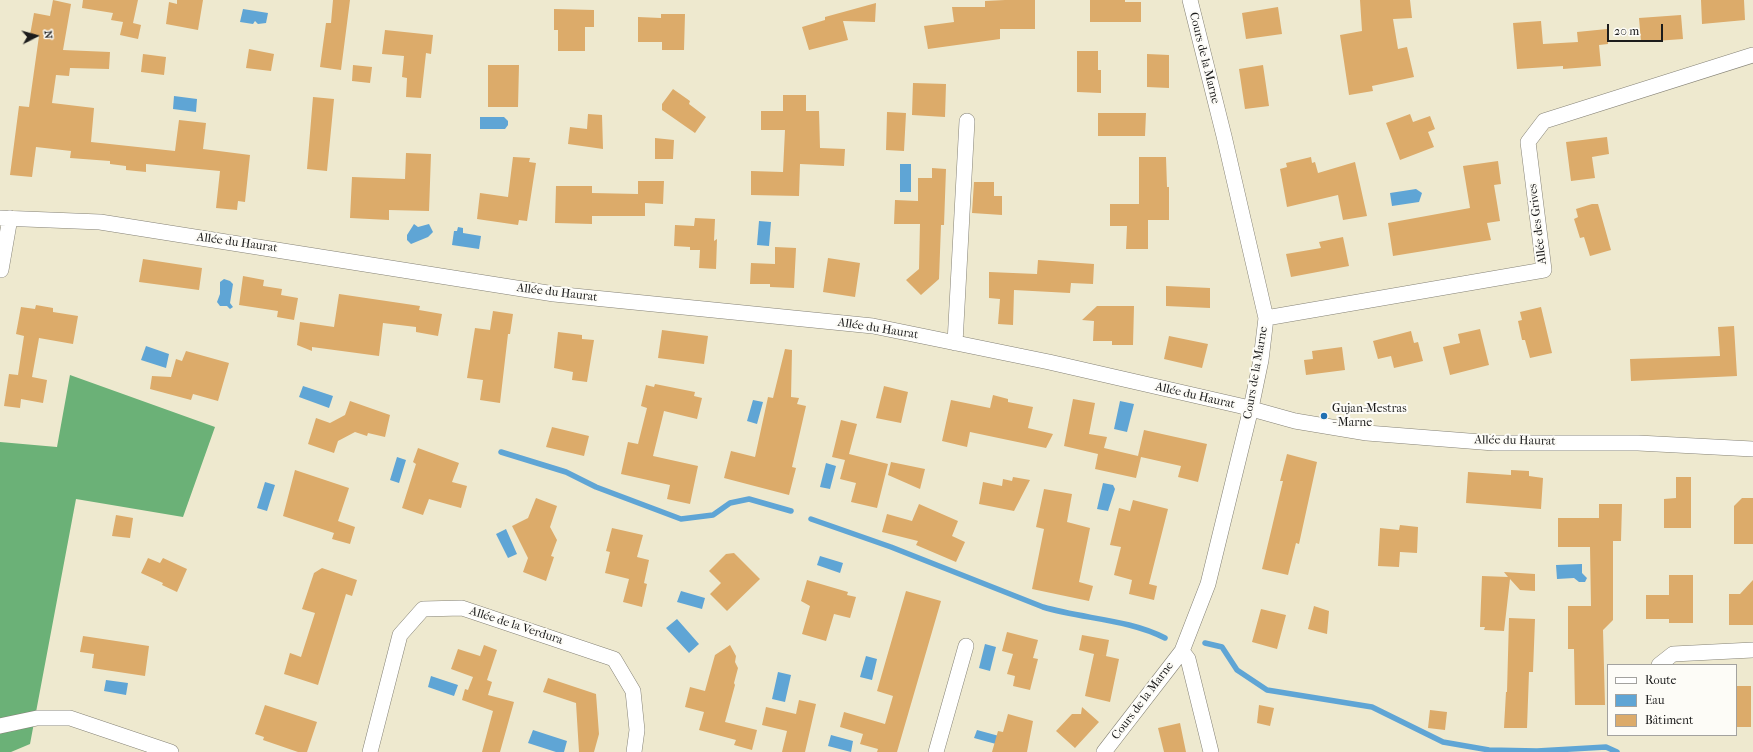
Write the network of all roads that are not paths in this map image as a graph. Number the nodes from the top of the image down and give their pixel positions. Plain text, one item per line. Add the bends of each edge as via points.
1 (1190, 0) edge
2 (1753, 55) edge
3 (967, 122) dead end
4 (5, 218) edge
5 (1, 270) dead end
6 (1266, 318) junction
7 (955, 343) junction
8 (1251, 408) junction
9 (1753, 449) edge
10 (966, 646) dead end
11 (1182, 650) junction
12 (1753, 650) edge
13 (1660, 664) edge
14 (0, 726) edge
15 (171, 752) edge
16 (370, 752) edge
17 (634, 752) edge
18 (936, 752) edge
19 (1104, 752) edge
20 (1211, 752) edge

1 - 6 street, Cours de la Marne
2 - 6 street, Allée des Grives via 1544,121 1528,142 1544,270
3 - 7 street
4 - 5 street
4 - 7 street, Allée du Haurat via 100,222 549,293 873,326
6 - 8 street, Cours de la Marne
7 - 8 street, Allée du Haurat
8 - 9 street, Allée du Haurat via 1295,421 1367,432 1494,442 1638,443
8 - 11 street, Cours de la Marne via 1208,584
10 - 18 street
11 - 19 street, Cours de la Marne
11 - 20 street, Cours de la Marne via 1188,659
12 - 13 street via 1672,654
14 - 15 street via 36,718 70,718
16 - 17 street, Allée de la Verdura via 400,635 423,610 462,608 614,659 632,691 637,730

